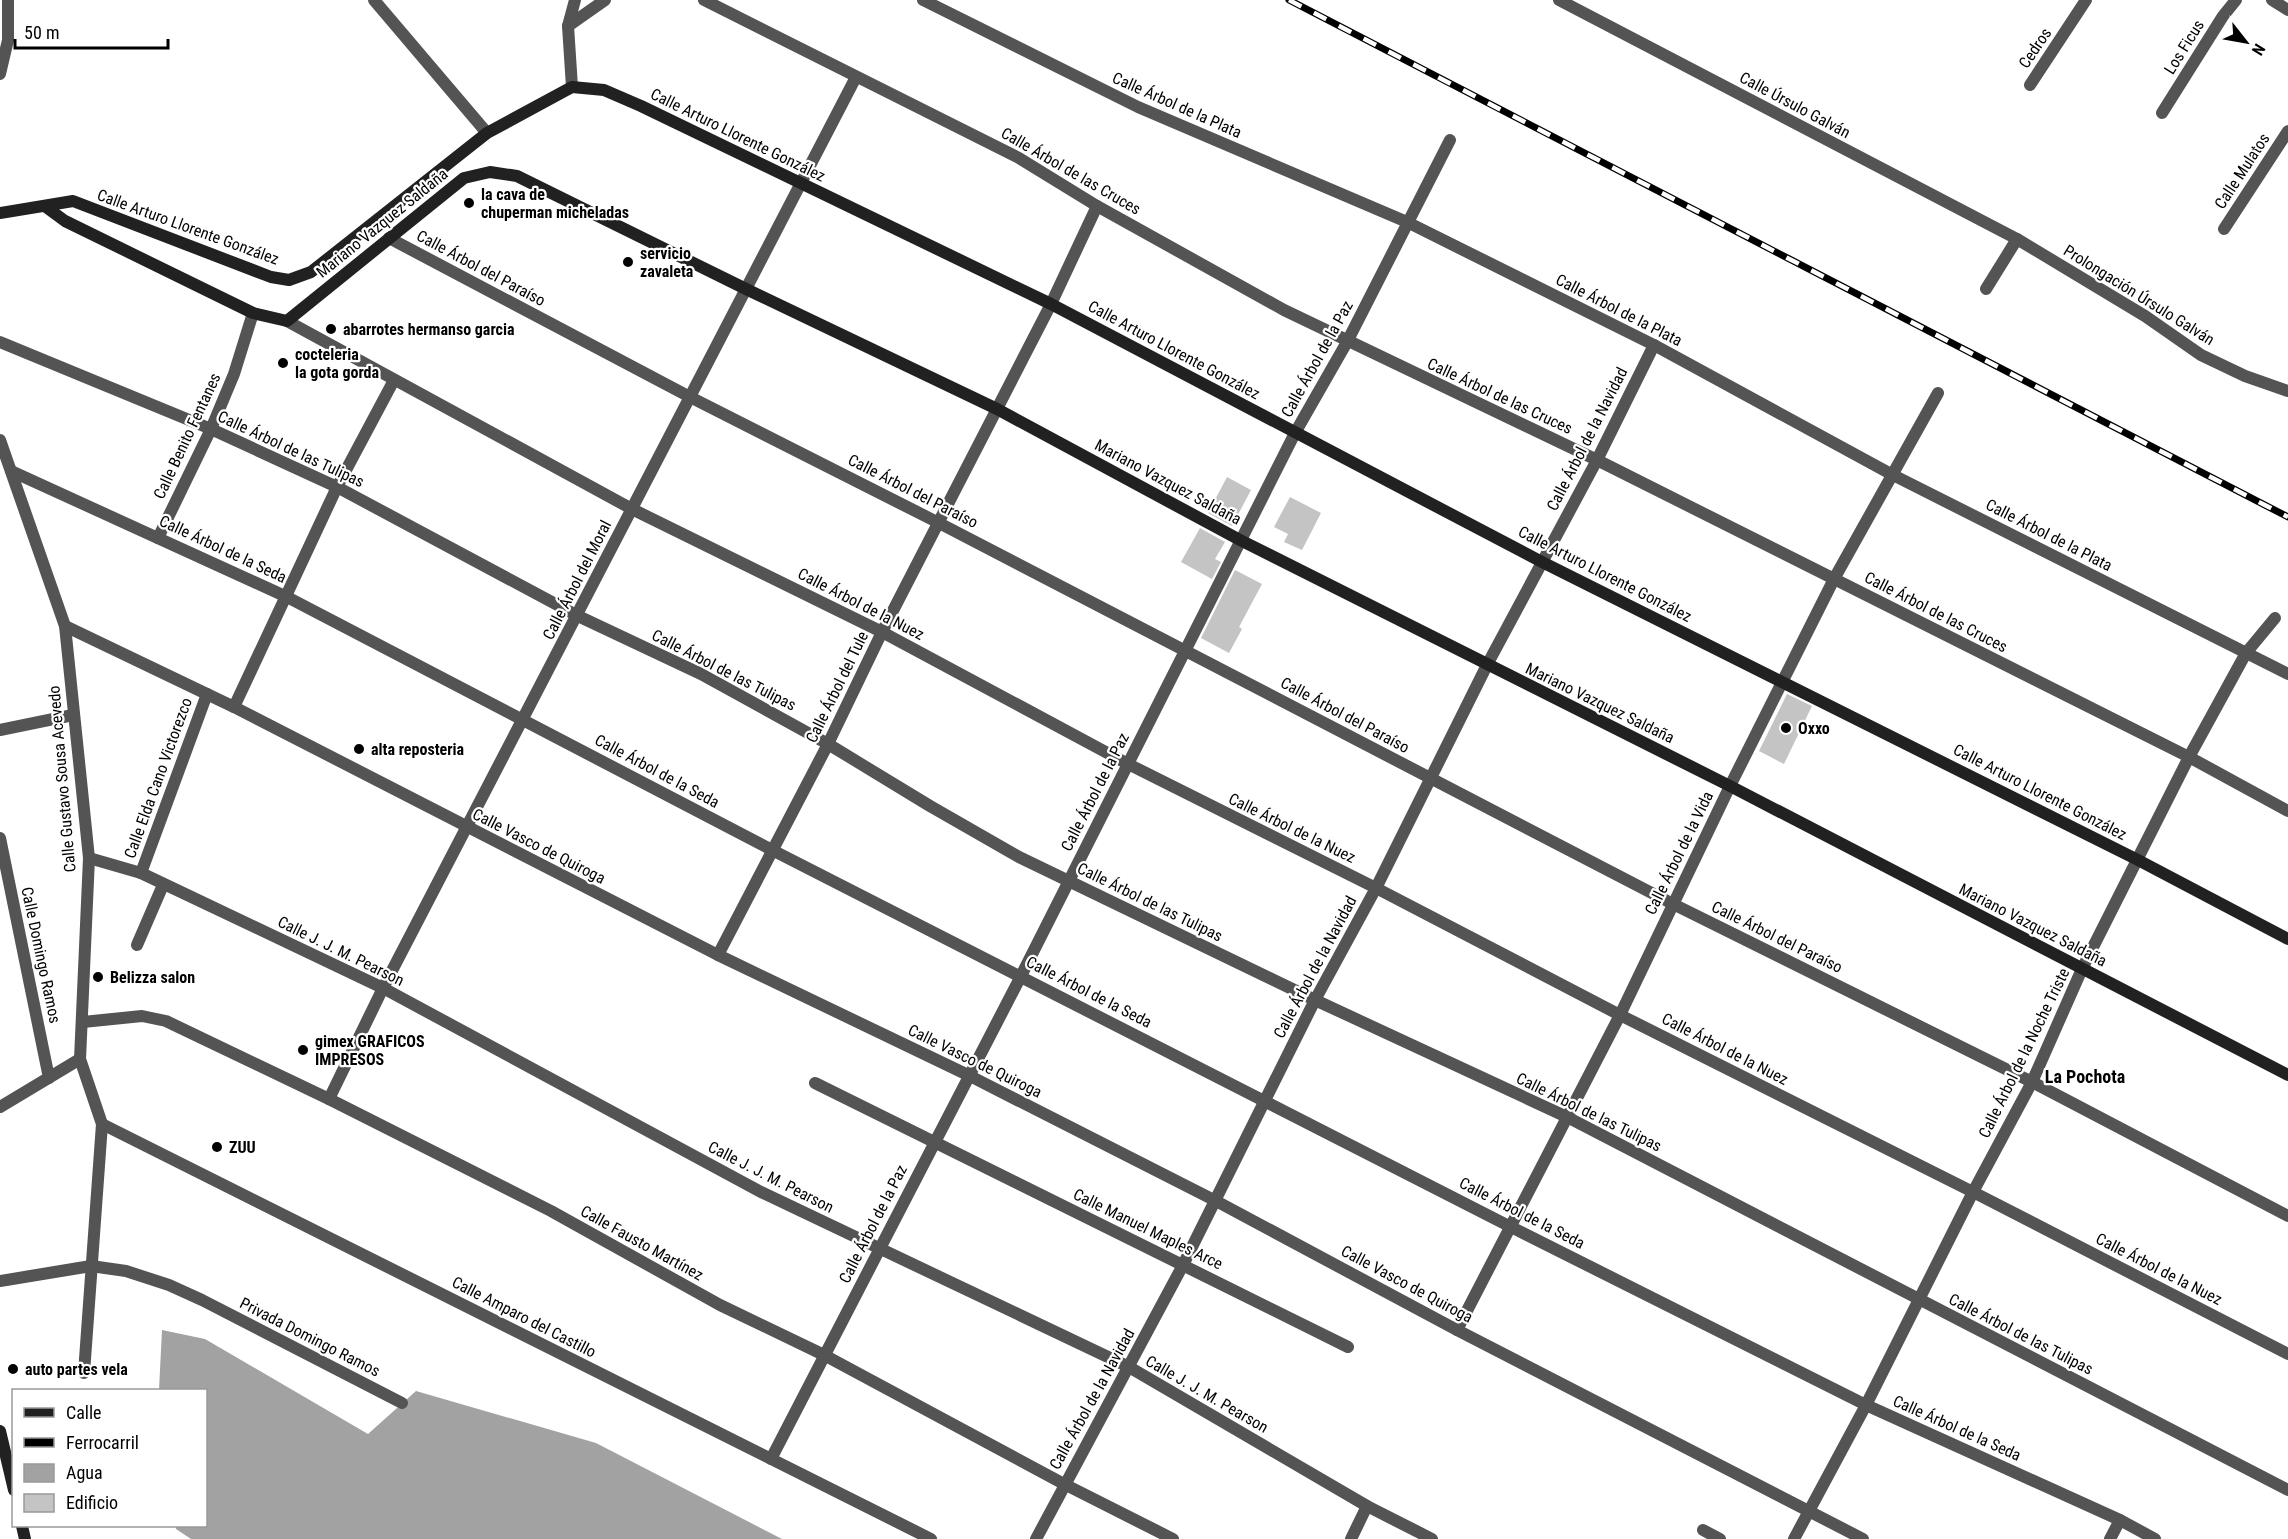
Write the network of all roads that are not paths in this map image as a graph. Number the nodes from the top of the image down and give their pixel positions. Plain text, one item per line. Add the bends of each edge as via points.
1 (8, 0) edge
2 (374, 0) edge
3 (575, 0) edge
4 (605, 0) edge
5 (704, 0) edge
6 (923, 0) edge
7 (1559, 0) edge
8 (2086, 0) edge
9 (2236, 0) edge
10 (2272, 0) edge
11 (2288, 10) edge
12 (568, 26) junction
13 (0, 74) edge
14 (856, 77) junction
15 (2030, 85) dead end
16 (572, 87) junction
17 (2162, 113) dead end
18 (2288, 131) edge
19 (488, 133) junction
20 (1450, 141) dead end
21 (801, 183) junction
22 (1097, 206) junction
23 (46, 207) junction
24 (0, 213) edge
25 (1407, 222) junction
26 (2224, 229) dead end
27 (389, 238) junction
28 (2017, 239) junction
29 (746, 289) junction
30 (1986, 289) dead end
31 (1051, 303) junction
32 (253, 313) junction
33 (287, 321) junction
34 (0, 342) edge
35 (1347, 342) junction
36 (1654, 345) junction
37 (394, 380) junction
38 (2288, 390) edge
39 (1938, 393) dead end
40 (690, 397) junction
41 (997, 409) junction
42 (211, 429) junction
43 (1295, 433) junction
44 (0, 440) edge
45 (3, 457) edge
46 (1597, 460) junction
47 (11, 471) junction
48 (1891, 474) junction
49 (337, 487) junction
50 (632, 509) junction
51 (939, 523) junction
52 (158, 538) junction
53 (1240, 540) junction
54 (1542, 562) junction
55 (1834, 579) junction
56 (287, 597) junction
57 (578, 616) junction
58 (2275, 618) dead end
59 (65, 626) junction
60 (882, 632) junction
61 (1184, 649) junction
62 (2246, 653) junction
63 (1487, 665) junction
64 (2288, 674) edge
65 (1782, 682) junction
66 (207, 694) junction
67 (234, 707) junction
68 (73, 715) junction
69 (522, 720) junction
70 (0, 730) edge
71 (828, 744) junction
72 (2189, 757) junction
73 (1128, 764) junction
74 (1431, 778) junction
75 (1730, 786) junction
76 (2288, 811) edge
77 (466, 827) junction
78 (0, 838) edge
79 (774, 851) junction
80 (89, 858) junction
81 (2138, 860) junction
82 (141, 873) junction
83 (1068, 881) junction
84 (163, 885) junction
85 (1376, 888) junction
86 (1673, 904) junction
87 (2288, 939) edge
88 (137, 945) dead end
89 (718, 955) junction
90 (2082, 969) junction
91 (1021, 976) junction
92 (383, 988) junction
93 (1315, 1000) junction
94 (1620, 1015) junction
95 (83, 1022) junction
96 (80, 1059) junction
97 (968, 1075) junction
98 (2288, 1075) edge
99 (49, 1078) junction
100 (2032, 1082) junction
101 (815, 1083) dead end
102 (329, 1099) junction
103 (1266, 1101) junction
104 (0, 1107) edge
105 (1567, 1117) junction
106 (102, 1124) junction
107 (934, 1142) junction
108 (1973, 1192) junction
109 (1216, 1201) junction
110 (2288, 1216) edge
111 (1509, 1226) junction
112 (879, 1249) junction
113 (1183, 1265) junction
114 (91, 1266) junction
115 (0, 1281) edge
116 (1919, 1300) junction
117 (1457, 1330) junction
118 (1348, 1347) dead end
119 (2288, 1354) edge
120 (824, 1355) junction
121 (1129, 1367) junction
122 (84, 1373) dead end
123 (402, 1403) dead end
124 (1866, 1405) junction
125 (0, 1431) edge
126 (771, 1459) junction
127 (12, 1482) edge
128 (1064, 1485) junction
129 (2288, 1490) edge
130 (1367, 1506) junction
131 (1809, 1511) junction
132 (2120, 1520) junction
133 (1703, 1530) dead end
134 (931, 1539) edge
135 (1036, 1539) edge
136 (1173, 1539) edge
137 (1351, 1539) edge
138 (1432, 1539) edge
139 (1720, 1539) edge
140 (1794, 1539) edge
141 (1863, 1539) edge
142 (2110, 1539) edge
143 (2155, 1539) edge

1 - 13 street via 8,40
2 - 19 street
3 - 12 street
4 - 12 street
5 - 14 street, Calle Árbol de las Cruces
6 - 25 street, Calle Árbol de la Plata via 1138,107
7 - 28 street, Calle Úrsulo Galván
8 - 15 street, Cedros
9 - 17 street, Los Ficus
10 - 11 street
12 - 16 street
14 - 21 street, Calle Árbol del Moral
14 - 22 street, Calle Árbol de las Cruces via 1019,158
16 - 19 street, Calle Arturo Llorente González
16 - 21 street, Calle Arturo Llorente González via 604,90
18 - 26 street, Calle Mulatos
19 - 23 street, Calle Arturo Llorente González via 311,272 289,280 271,277 73,201
20 - 25 street, Calle Árbol de la Paz
21 - 29 street, Calle Árbol del Moral
21 - 31 street, Calle Arturo Llorente González
22 - 31 street, Calle Árbol del Tule
22 - 35 street, Calle Árbol de las Cruces
23 - 24 street, Calle Arturo Llorente González
23 - 32 street via 65,221
25 - 35 street, Calle Árbol de la Paz
25 - 36 street, Calle Árbol de la Plata
27 - 29 street, Mariano Vazquez Saldaña via 464,178 490,172 517,176
27 - 33 street, Mariano Vazquez Saldaña
27 - 40 street, Calle Árbol del Paraíso
28 - 30 street
28 - 38 street, Prolongación Úrsulo Galván via 2145,316 2201,355 2245,376
29 - 40 street, Calle Árbol del Moral
29 - 41 street, Mariano Vazquez Saldaña
31 - 41 street, Calle Árbol del Tule
31 - 43 street, Calle Arturo Llorente González
32 - 33 street
32 - 42 street, Calle Benito Fentanes
33 - 37 street, Calle Árbol de la Nuez
34 - 42 street, Calle Árbol de las Tulipas
35 - 43 street, Calle Árbol de la Paz
35 - 46 street, Calle Árbol de las Cruces
36 - 46 street, Calle Árbol de la Navidad
36 - 48 street, Calle Árbol de la Plata
37 - 49 street
37 - 50 street, Calle Árbol de la Nuez
39 - 48 street, Calle Árbol de la Vida
40 - 50 street, Calle Árbol del Moral
40 - 51 street, Calle Árbol del Paraíso
41 - 51 street, Calle Árbol del Tule
41 - 53 street, Mariano Vazquez Saldaña
42 - 49 street, Calle Árbol de las Tulipas
42 - 52 street, Calle Benito Fentanes
43 - 53 street, Calle Árbol de la Paz
43 - 54 street, Calle Arturo Llorente González
44 - 45 street, Calle Gustavo Sousa Acevedo
45 - 47 street, Calle Gustavo Sousa Acevedo
46 - 54 street, Calle Árbol de la Navidad
46 - 55 street, Calle Árbol de las Cruces
47 - 52 street, Calle Árbol de la Seda
47 - 59 street, Calle Gustavo Sousa Acevedo
48 - 55 street, Calle Árbol de la Vida
48 - 62 street, Calle Árbol de la Plata
49 - 56 street
49 - 57 street, Calle Árbol de las Tulipas
50 - 57 street, Calle Árbol del Moral
50 - 60 street, Calle Árbol de la Nuez
51 - 60 street, Calle Árbol del Tule
51 - 61 street, Calle Árbol del Paraíso
52 - 56 street, Calle Árbol de la Seda
53 - 61 street, Calle Árbol de la Paz
53 - 63 street, Mariano Vazquez Saldaña
54 - 63 street, Calle Árbol de la Navidad
54 - 65 street, Calle Arturo Llorente González
55 - 65 street, Calle Árbol de la Vida
55 - 72 street, Calle Árbol de las Cruces
56 - 67 street
56 - 69 street, Calle Árbol de la Seda
57 - 69 street, Calle Árbol del Moral
57 - 71 street, Calle Árbol de las Tulipas via 701,674
58 - 62 street, Calle Árbol de la Noche Triste
59 - 66 street, Calle Vasco de Quiroga
59 - 68 street, Calle Gustavo Sousa Acevedo
60 - 71 street, Calle Árbol del Tule
60 - 73 street, Calle Árbol de la Nuez
61 - 73 street, Calle Árbol de la Paz
61 - 74 street, Calle Árbol del Paraíso
62 - 64 street, Calle Árbol de la Plata
62 - 72 street, Calle Árbol de la Noche Triste
63 - 74 street, Calle Árbol de la Navidad
63 - 75 street, Mariano Vazquez Saldaña
65 - 75 street, Calle Árbol de la Vida
65 - 81 street, Calle Arturo Llorente González
66 - 67 street, Calle Vasco de Quiroga
66 - 82 street, Calle Elda Cano Victorezco
67 - 77 street, Calle Vasco de Quiroga
68 - 70 street
68 - 80 street, Calle Gustavo Sousa Acevedo
69 - 77 street, Calle Árbol del Moral
69 - 79 street, Calle Árbol de la Seda
71 - 79 street, Calle Árbol del Tule
71 - 83 street, Calle Árbol de las Tulipas via 930,806
72 - 76 street, Calle Árbol de las Cruces
72 - 81 street, Calle Árbol de la Noche Triste
73 - 83 street, Calle Árbol de la Paz
73 - 85 street, Calle Árbol de la Nuez
74 - 85 street, Calle Árbol de la Navidad
74 - 86 street, Calle Árbol del Paraíso
75 - 86 street, Calle Árbol de la Vida
75 - 90 street, Mariano Vazquez Saldaña
77 - 89 street, Calle Vasco de Quiroga
77 - 92 street, Calle Árbol del Moral
78 - 99 street, Calle Domingo Ramos
79 - 89 street, Calle Árbol del Tule
79 - 91 street, Calle Árbol de la Seda
80 - 82 street, Calle J. J. M. Pearson
80 - 95 street, Calle Gustavo Sousa Acevedo
81 - 87 street, Calle Arturo Llorente González
81 - 90 street, Calle Árbol de la Noche Triste
82 - 84 street, Calle J. J. M. Pearson
83 - 91 street, Calle Árbol de la Paz
83 - 93 street, Calle Árbol de las Tulipas
84 - 88 street
84 - 92 street, Calle J. J. M. Pearson
85 - 93 street, Calle Árbol de la Navidad
85 - 94 street, Calle Árbol de la Nuez
86 - 94 street, Calle Árbol de la Vida
86 - 100 street, Calle Árbol del Paraíso
89 - 97 street, Calle Vasco de Quiroga
90 - 98 street, Mariano Vazquez Saldaña
90 - 100 street, Calle Árbol de la Noche Triste
91 - 97 street, Calle Árbol de la Paz
91 - 103 street, Calle Árbol de la Seda
92 - 102 street, Calle Árbol del Moral
92 - 112 street, Calle J. J. M. Pearson via 761,1192
93 - 103 street, Calle Árbol de la Navidad
93 - 105 street, Calle Árbol de las Tulipas
94 - 105 street, Calle Árbol de la Vida
94 - 108 street, Calle Árbol de la Nuez
95 - 96 street, Calle Gustavo Sousa Acevedo
95 - 102 street, Calle Fausto Martínez via 142,1016 166,1021
96 - 99 street
96 - 106 street, Calle Gustavo Sousa Acevedo
97 - 107 street, Calle Árbol de la Paz
97 - 109 street, Calle Vasco de Quiroga
99 - 104 street
100 - 108 street, Calle Árbol de la Noche Triste
100 - 110 street, Calle Árbol del Paraíso
101 - 107 street, Calle Manuel Maples Arce
102 - 120 street, Calle Fausto Martínez via 551,1211 720,1305
103 - 109 street, Calle Árbol de la Navidad
103 - 111 street, Calle Árbol de la Seda
105 - 111 street, Calle Árbol de la Vida
105 - 116 street, Calle Árbol de las Tulipas
106 - 114 street, Calle Gustavo Sousa Acevedo
106 - 126 street, Calle Amparo del Castillo
107 - 112 street, Calle Árbol de la Paz
107 - 113 street, Calle Manuel Maples Arce
108 - 116 street, Calle Árbol de la Noche Triste
108 - 119 street, Calle Árbol de la Nuez
109 - 113 street, Calle Árbol de la Navidad
109 - 117 street, Calle Vasco de Quiroga
111 - 117 street, Calle Árbol de la Vida
111 - 124 street, Calle Árbol de la Seda
112 - 120 street, Calle Árbol de la Paz
112 - 121 street, Calle J. J. M. Pearson
113 - 118 street, Calle Manuel Maples Arce
113 - 121 street, Calle Árbol de la Navidad
114 - 115 street
114 - 122 street, Calle Gustavo Sousa Acevedo
114 - 123 street, Privada Domingo Ramos via 126,1271 169,1285
116 - 124 street, Calle Árbol de la Noche Triste
116 - 129 street, Calle Árbol de las Tulipas
117 - 131 street, Calle Vasco de Quiroga
120 - 126 street, Calle Árbol de la Paz
120 - 128 street, Calle Fausto Martínez
121 - 128 street, Calle Árbol de la Navidad
121 - 130 street, Calle J. J. M. Pearson
124 - 131 street, Calle Árbol de la Noche Triste
124 - 132 street, Calle Árbol de la Seda
125 - 127 street
126 - 134 street, Calle Amparo del Castillo
128 - 135 street, Calle Árbol de la Navidad
128 - 136 street, Calle Fausto Martínez
130 - 137 street
130 - 138 street, Calle J. J. M. Pearson
131 - 140 street, Calle Árbol de la Noche Triste
131 - 141 street, Calle Vasco de Quiroga
132 - 142 street
132 - 143 street, Calle Árbol de la Seda
133 - 139 street

